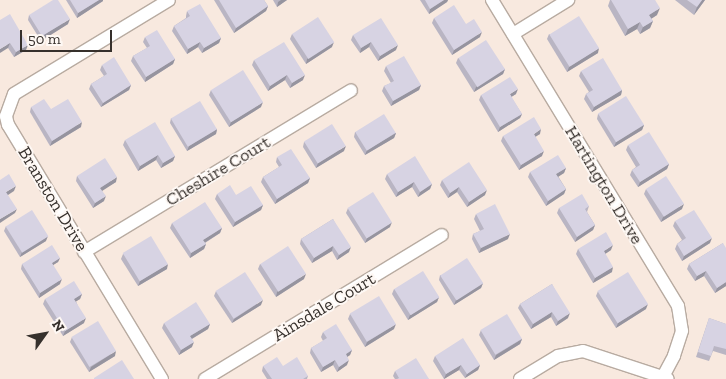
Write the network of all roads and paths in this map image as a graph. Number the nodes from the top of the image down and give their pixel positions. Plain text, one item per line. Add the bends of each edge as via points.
1 (169, 0) edge
2 (492, 0) edge
3 (568, 0) edge
4 (513, 34) junction
5 (351, 90) dead end
6 (442, 235) dead end
7 (84, 252) junction
8 (665, 378) edge
9 (162, 379) edge
10 (205, 379) edge
11 (520, 379) edge

1 - 7 street, Branston Drive via 14,94 8,106 8,125
2 - 4 street, Hartington Drive
3 - 4 street
4 - 8 street, Hartington Drive via 678,306 682,331
5 - 7 street, Cheshire Court
6 - 10 street, Ainsdale Court
7 - 9 street, Branston Drive
8 - 11 street via 583,351 558,356

